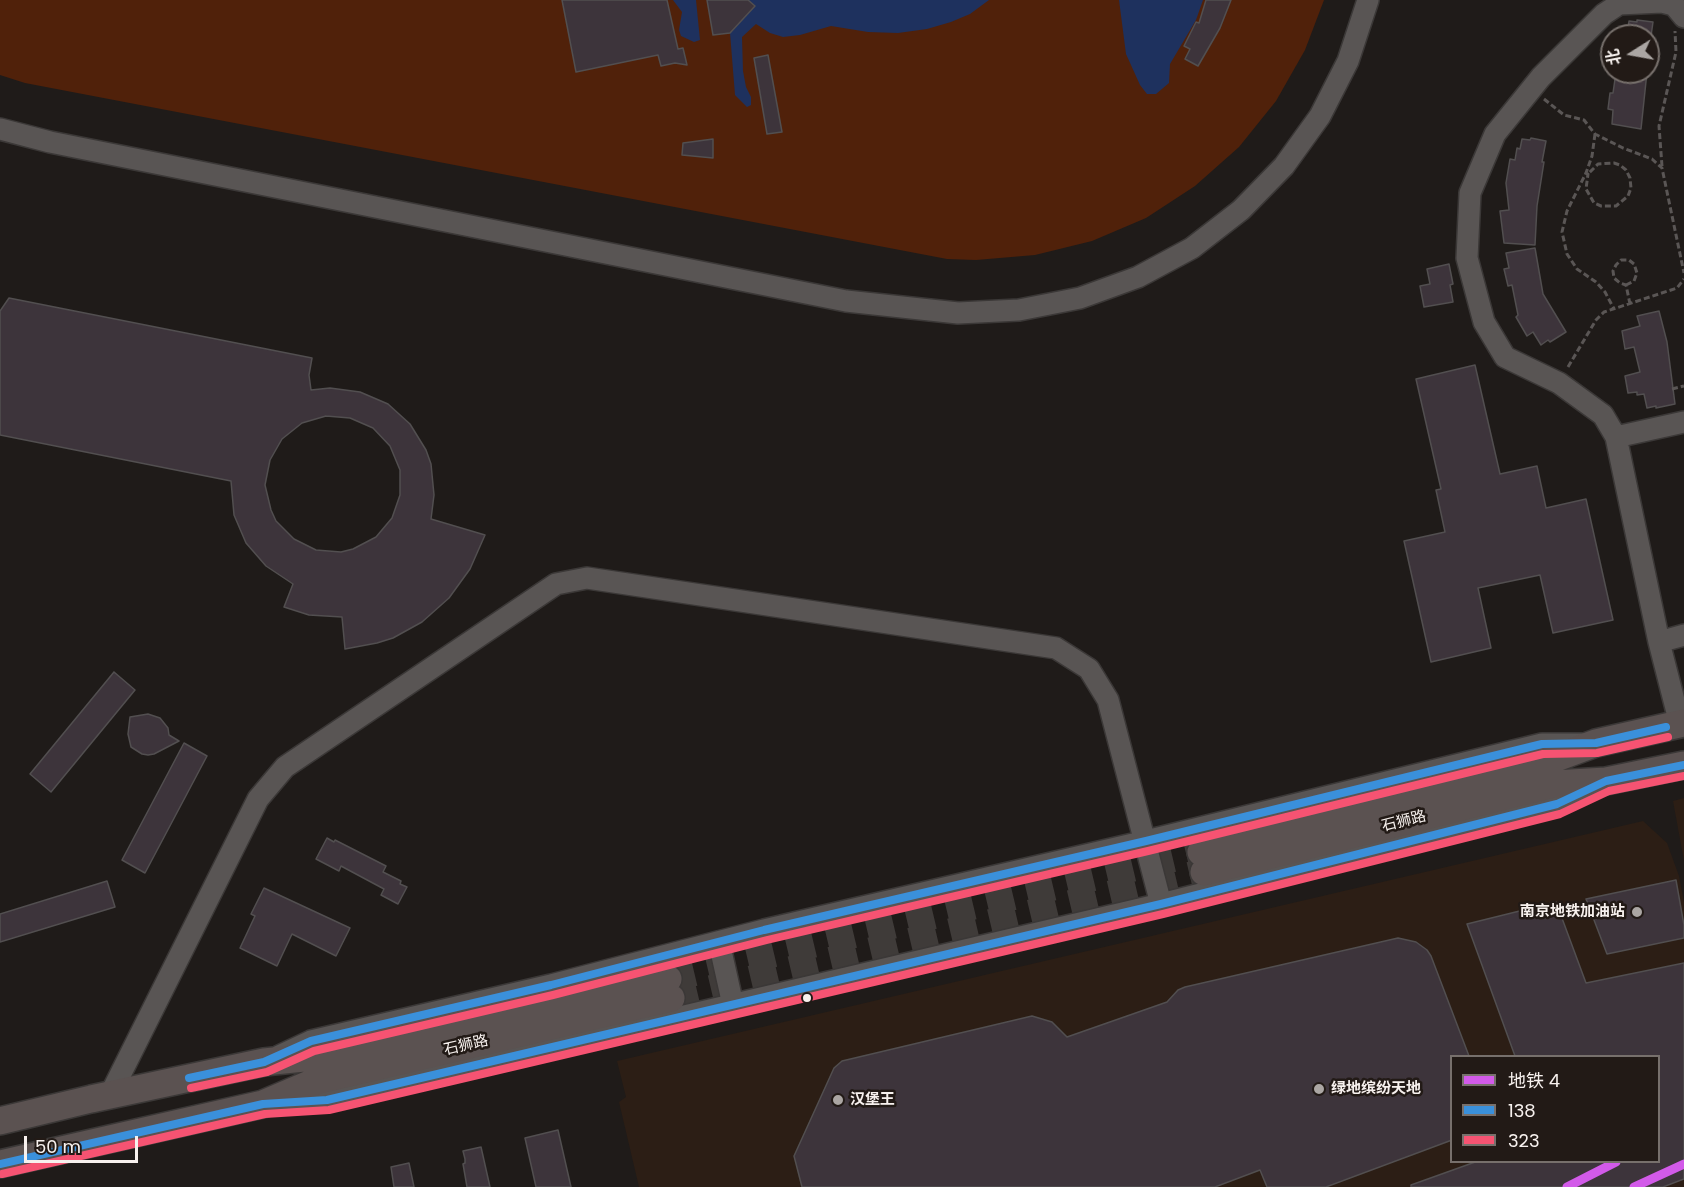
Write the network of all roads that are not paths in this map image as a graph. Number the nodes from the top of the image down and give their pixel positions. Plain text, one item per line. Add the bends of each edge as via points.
1 (1368, 0) edge
2 (1683, 16) edge
3 (0, 129) edge
4 (1684, 422) edge
5 (1616, 437) junction
6 (1684, 636) edge
7 (1659, 642) junction
8 (1682, 724) edge
9 (1596, 743) junction
10 (1684, 765) edge
11 (1606, 782) junction
12 (1146, 840) junction
13 (1161, 904) junction
14 (719, 942) junction
15 (733, 1005) junction
16 (264, 1062) junction
17 (110, 1095) junction
18 (264, 1104) junction
19 (0, 1121) edge
20 (0, 1164) edge

1 - 3 street via 1348,61 1320,116 1284,166 1241,210 1192,248 1138,277 1080,298 1019,310 958,313 846,301
2 - 5 street via 1674,5 1662,2 1619,4 1604,15 1531,89 1495,134 1470,193 1467,258 1484,322 1504,357 1558,383 1603,415
4 - 5 street
5 - 7 street
6 - 7 street
7 - 8 street
8 - 9 main road, 石狮路
9 - 11 main road, 石狮路 via 1548,761 1202,862 1554,784
9 - 12 street, 石狮路 via 1542,744
10 - 11 main road, 石狮路
11 - 13 street, 石狮路 via 1557,804
12 - 13 street
12 - 14 street, 石狮路
12 - 17 street via 1108,700 1089,669 1056,648 586,578 556,584 285,767 258,799
13 - 15 street, 石狮路
14 - 15 street
14 - 16 street, 石狮路 via 311,1041
15 - 18 street, 石狮路 via 327,1100
16 - 17 main road, 石狮路
16 - 18 main road, 石狮路 via 314,1057 670,988 319,1080
17 - 19 main road, 石狮路
18 - 20 main road, 石狮路

